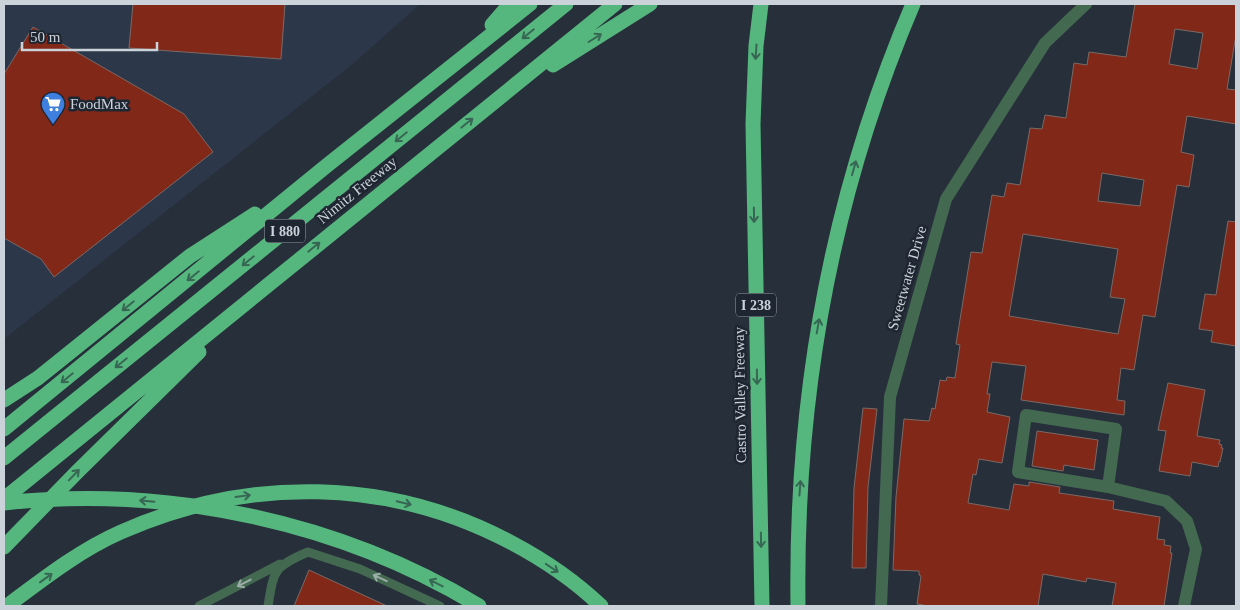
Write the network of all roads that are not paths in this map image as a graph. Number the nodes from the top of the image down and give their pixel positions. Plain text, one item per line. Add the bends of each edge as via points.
1 (510, 4) edge
2 (530, 4) edge
3 (566, 4) edge
4 (615, 4) edge
5 (650, 4) edge
6 (761, 4) edge
7 (913, 4) edge
8 (924, 4) edge
9 (1086, 4) edge
10 (900, 35) junction
11 (467, 54) junction
12 (495, 101) junction
13 (325, 167) junction
14 (262, 289) junction
15 (4, 400) edge
16 (4, 429) edge
17 (4, 458) edge
18 (1108, 487) junction
19 (4, 499) edge
20 (4, 503) edge
21 (4, 547) edge
22 (287, 561) junction
23 (7, 606) edge
24 (199, 606) edge
25 (268, 606) edge
26 (440, 606) edge
27 (479, 606) edge
28 (601, 606) edge
29 (762, 606) edge
30 (798, 606) edge
31 (881, 606) edge
32 (1184, 606) edge

1 - 11 highway
2 - 11 highway, I 880
3 -> 17 highway, I 880
4 - 12 highway, Nimitz Freeway / I 880
12 -> 5 highway
6 -> 29 highway, Castro Valley Freeway / I 238 via 753,134
7 - 10 highway
8 - 10 highway
9 - 31 street, Sweetwater Drive via 1045,43 946,199 890,397
30 -> 10 highway via 803,440 820,314 853,171
11 - 13 highway, I 880
14 -> 12 highway, Nimitz Freeway / I 880
13 -> 15 highway via 190,256 38,378
13 -> 16 highway, I 880
14 - 19 highway, Nimitz Freeway / I 880
21 -> 14 highway
18 - 18 street via 1116,429 1026,416 1018,472
18 - 32 street via 1166,501 1187,521 1196,549
27 -> 20 highway, bridge via 367,551 254,517 136,500 54,499
22 -> 24 lane
22 - 25 lane via 274,575
26 -> 22 lane via 360,569 308,552
23 -> 28 highway via 84,552 153,519 226,499 307,491 385,498 420,506 494,533 564,576

